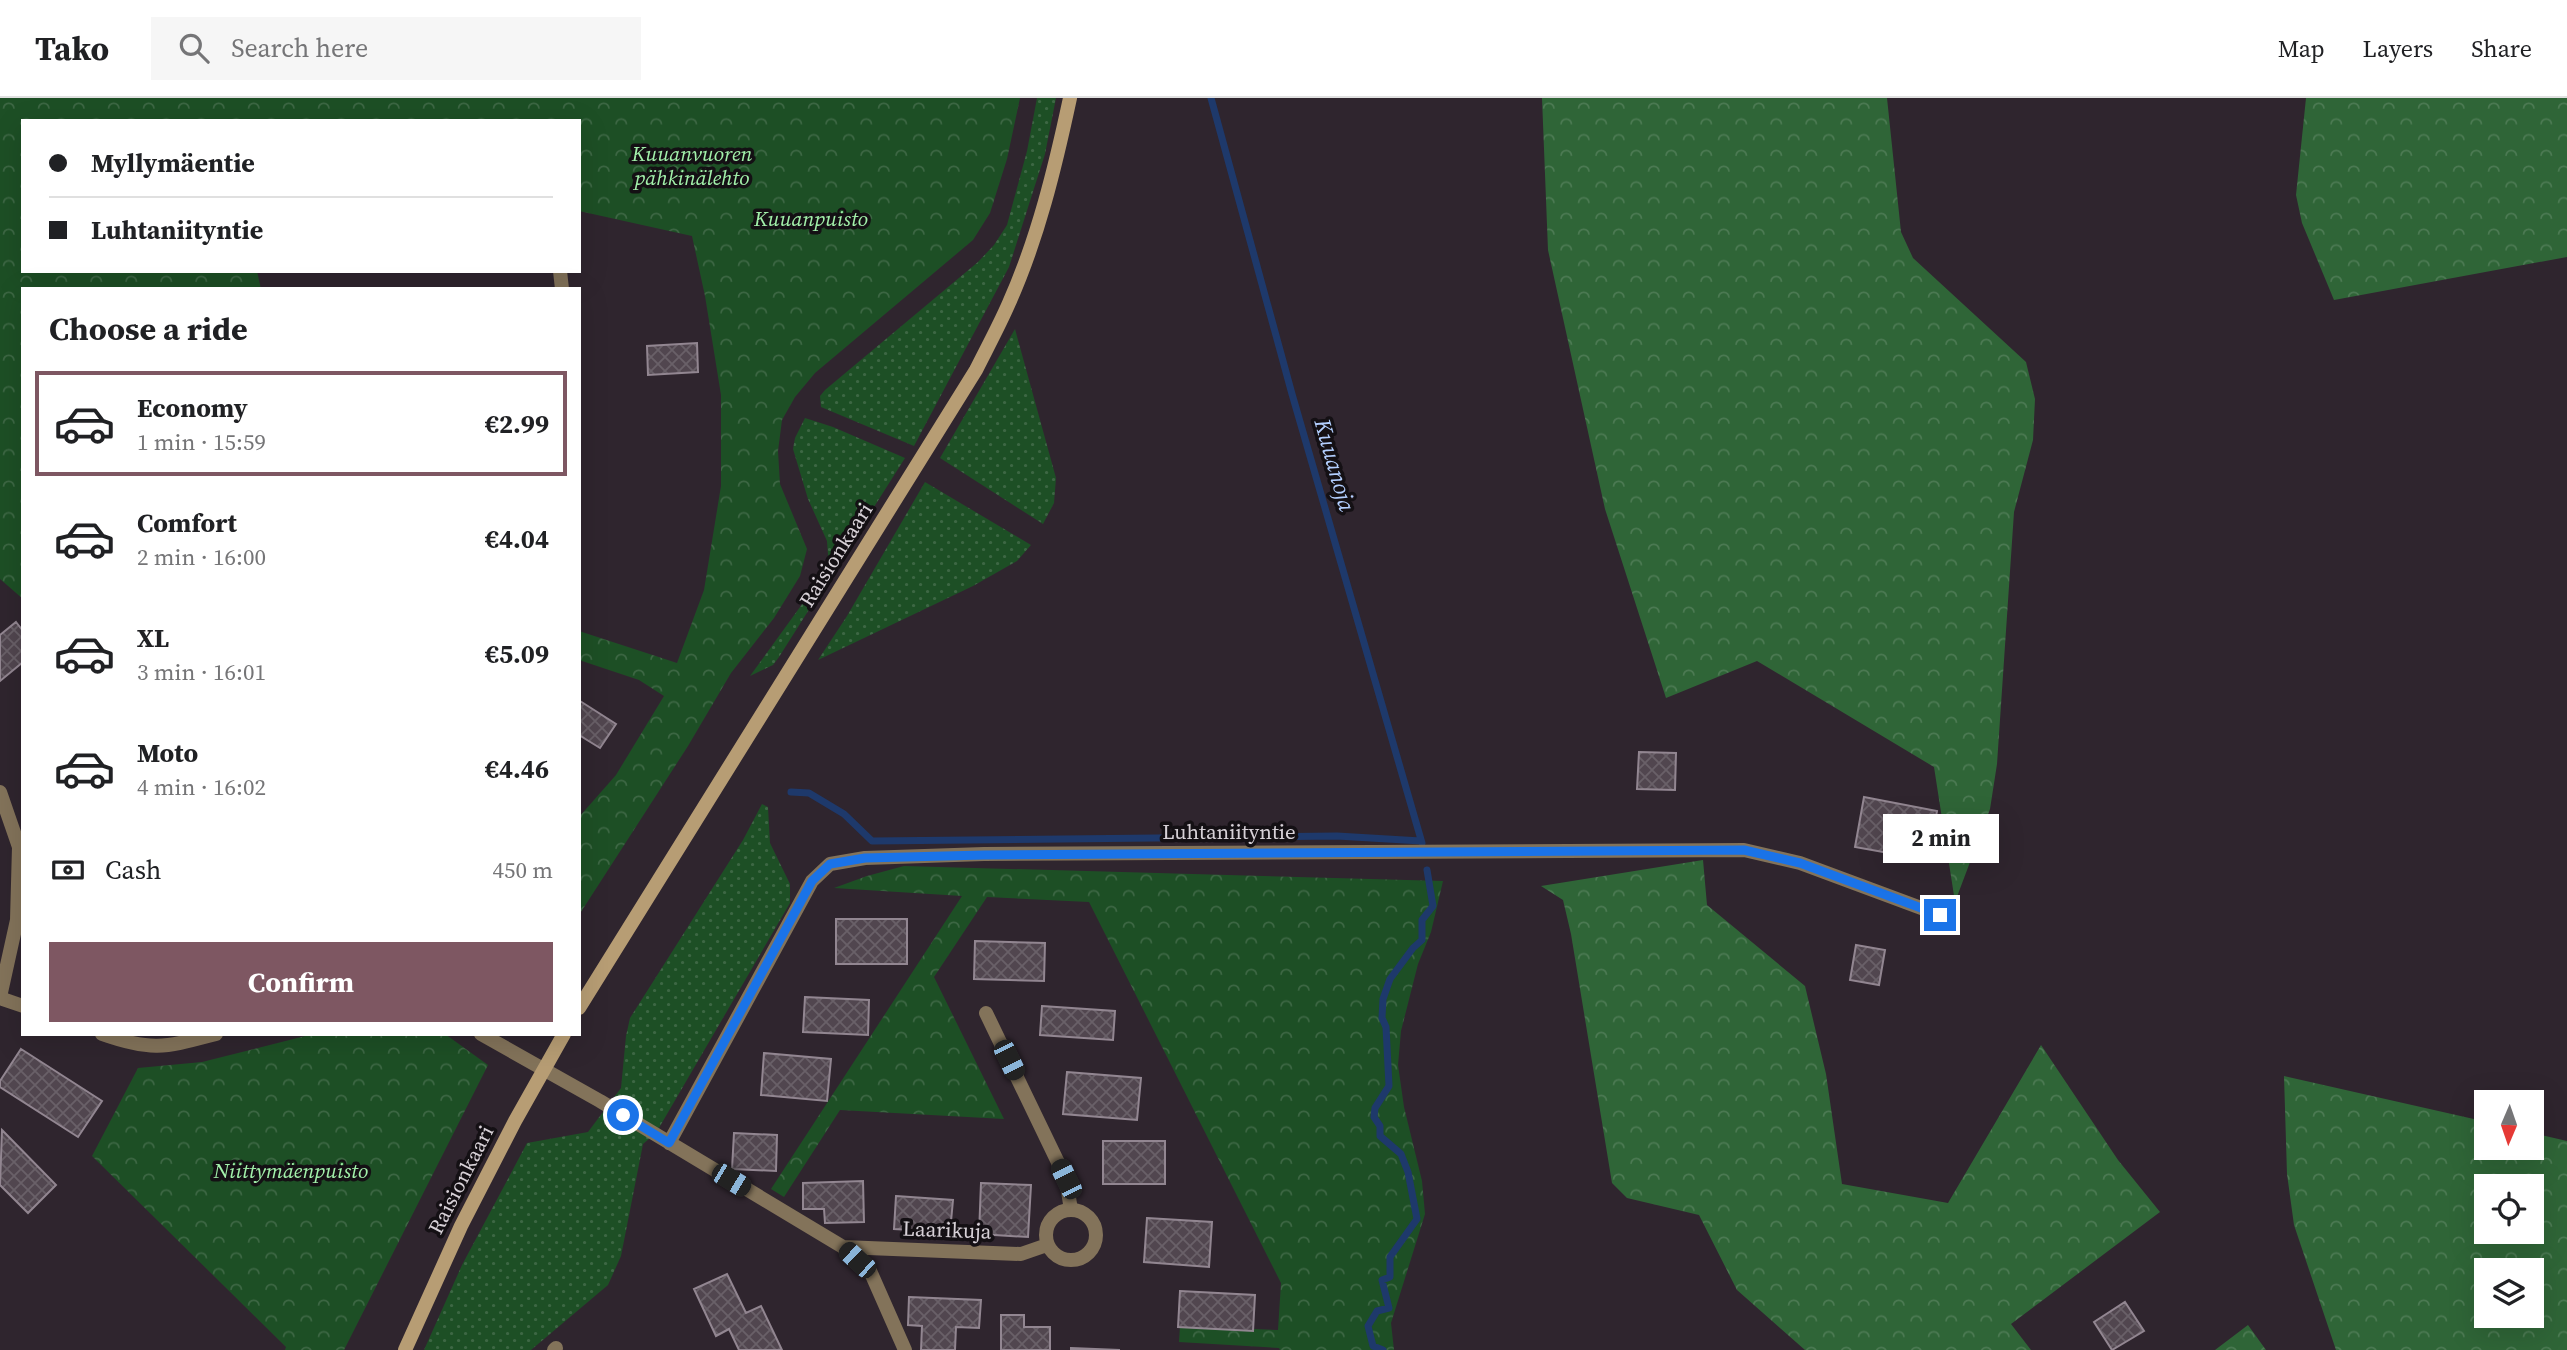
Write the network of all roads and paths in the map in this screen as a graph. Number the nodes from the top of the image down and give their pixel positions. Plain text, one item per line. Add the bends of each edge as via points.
1 (1070, 98) edge
2 (0, 792) edge
3 (1940, 915) dead end
4 (0, 998) edge
5 (21, 1005) edge
6 (581, 1005) edge
7 (986, 1013) dead end
8 (110, 1036) edge
9 (208, 1036) edge
10 (484, 1036) edge
11 (563, 1036) edge
12 (543, 1070) junction
13 (669, 1143) junction
14 (1071, 1210) junction
15 (1047, 1245) junction
16 (843, 1247) junction
17 (405, 1350) edge
18 (905, 1350) edge

1 - 6 main road, Raisionkaari via 1034,237 976,370
2 - 4 street via 19,847 17,920
3 - 13 street, Luhtaniityntie via 1800,863 1744,850 998,854 865,858 830,864 812,881
4 - 5 street
7 - 14 street via 1066,1179
8 - 9 street via 142,1046 166,1047
10 - 12 street
11 - 12 main road, Raisionkaari
12 - 13 street
12 - 17 main road, Raisionkaari via 461,1226
13 - 16 street
14 - 15 street via 1050,1221
14 - 15 street via 1086,1214 1095,1226 1093,1249 1081,1259 1065,1260
15 - 16 street, Laarikuja via 1021,1254
16 - 18 street via 871,1273

